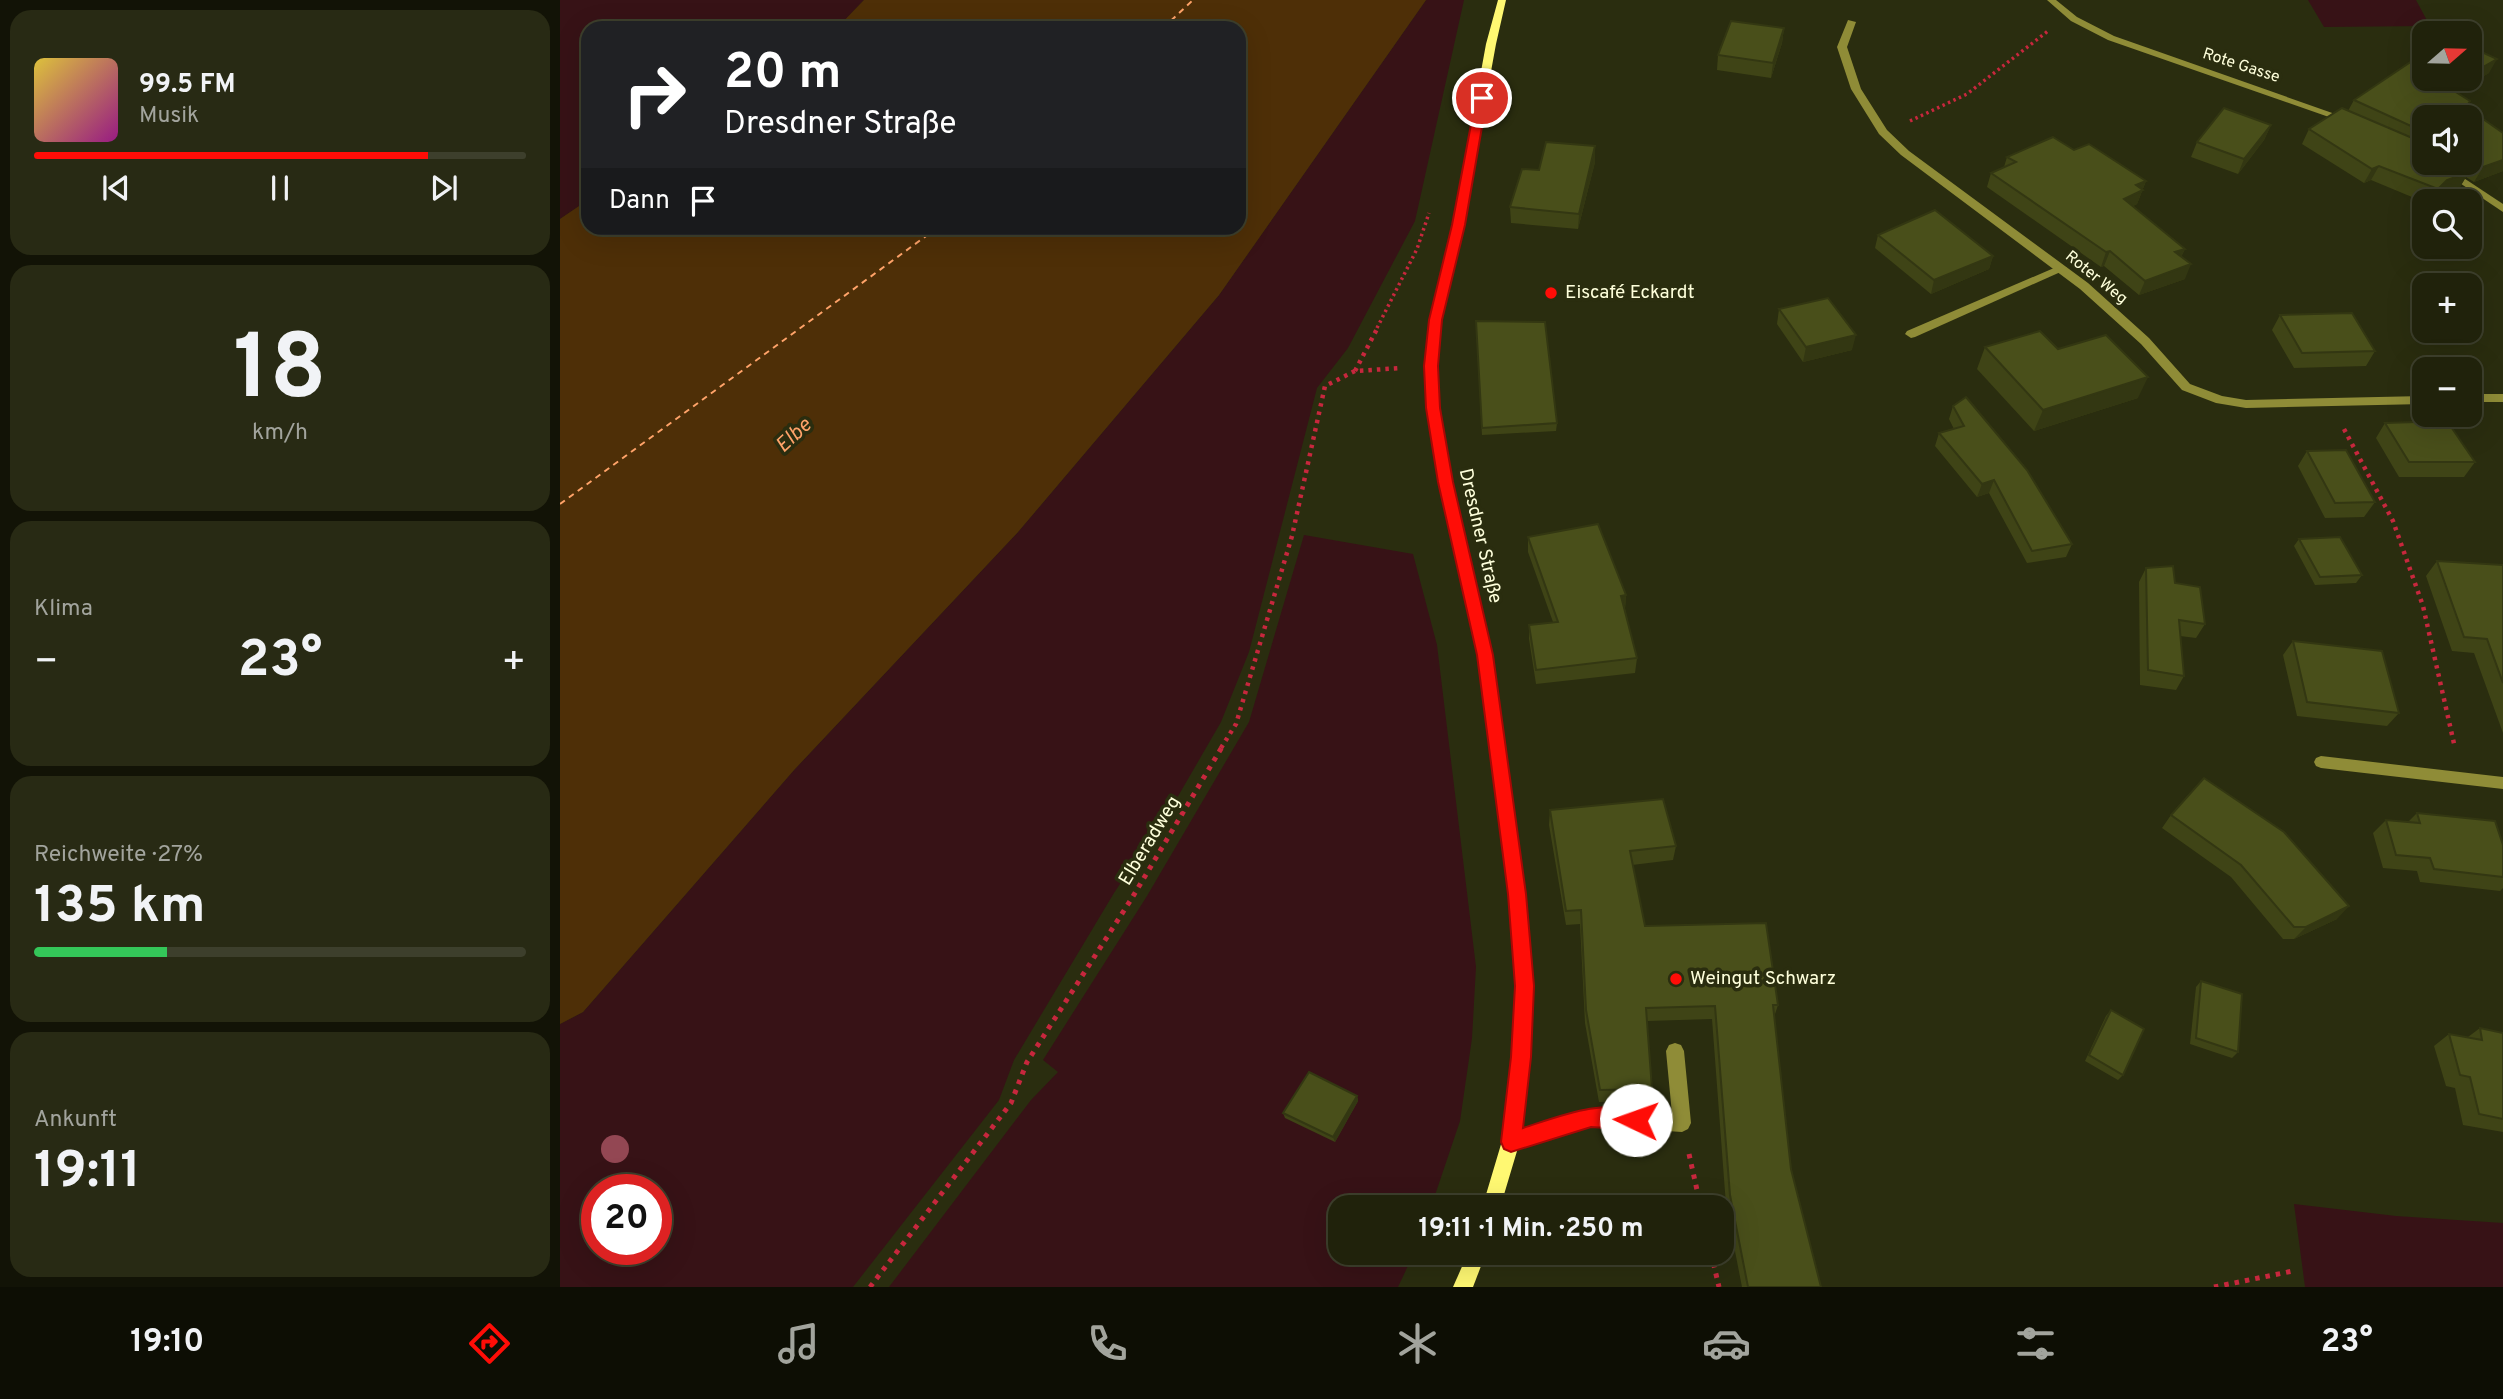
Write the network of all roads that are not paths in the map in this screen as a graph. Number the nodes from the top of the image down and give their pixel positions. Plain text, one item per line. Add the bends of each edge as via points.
1 (1502, 0) edge
2 (2051, 0) edge
3 (1851, 22) dead end
4 (2355, 123) edge
5 (2453, 175) edge
6 (2503, 209) edge
7 (2061, 268) junction
8 (1911, 334) dead end
9 (2482, 398) edge
10 (2503, 398) edge
11 (2412, 400) edge
12 (2321, 762) dead end
13 (2503, 783) edge
14 (1675, 1051) dead end
15 (1511, 1142) junction
16 (1495, 1195) edge
17 (1472, 1265) edge
18 (1463, 1287) edge

1 - 15 main road, Dresdner Straße via 1436,320 1431,366 1446,482 1485,655 1517,894 1525,986
2 - 4 street, Rote Gasse via 2074,19 2111,38
3 - 7 street, Roter Weg via 1842,47 1856,89 1883,132 1931,174
5 - 6 street
7 - 8 street
7 - 11 street, Roter Weg via 2124,320 2186,387 2220,400 2246,404
9 - 10 street
12 - 13 street
14 - 15 street via 1682,1122 1591,1117
15 - 16 main road, Dresdner Straße
17 - 18 main road

